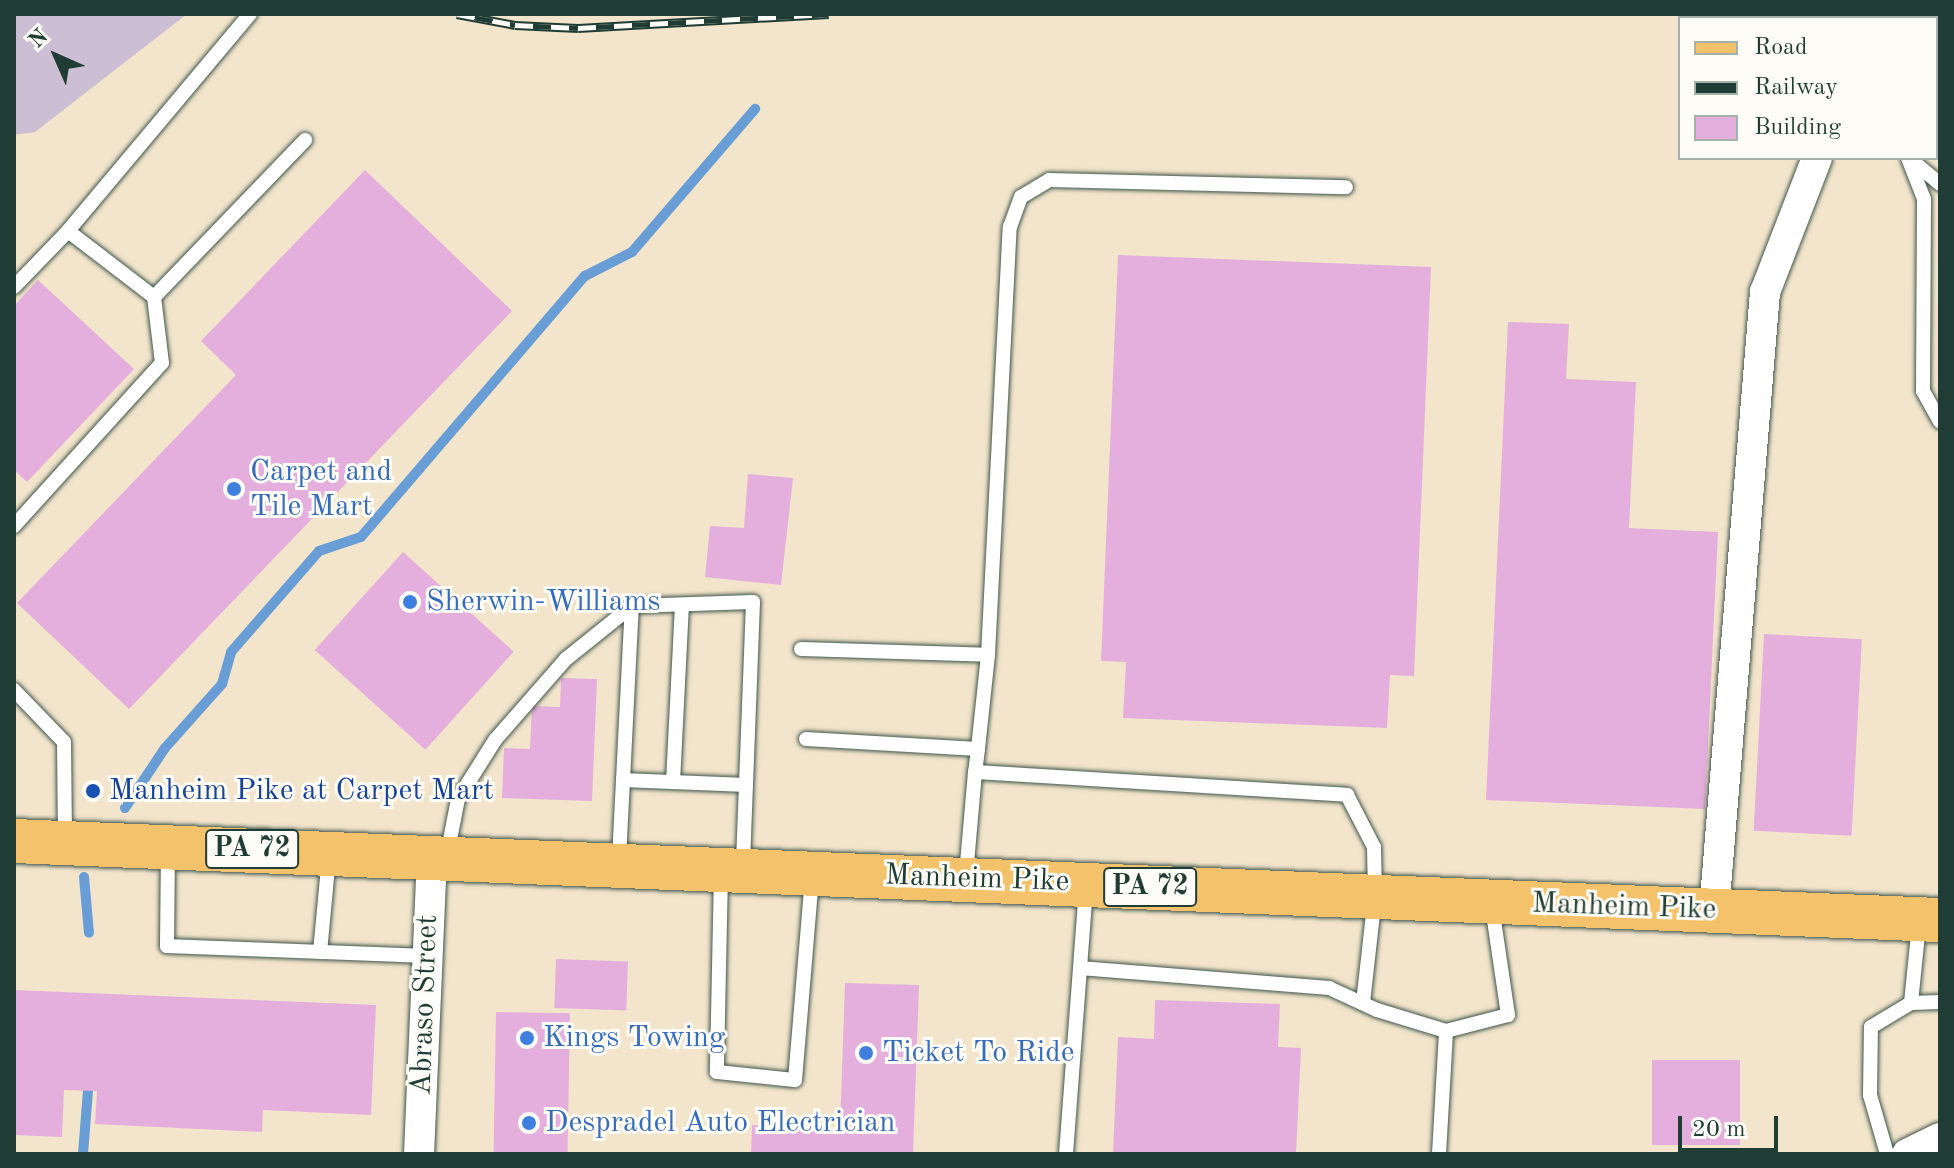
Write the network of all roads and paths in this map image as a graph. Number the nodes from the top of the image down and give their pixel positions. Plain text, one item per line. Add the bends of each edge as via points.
1 (250, 14) edge
2 (305, 140) dead end
3 (1816, 160) edge
4 (1910, 160) edge
5 (1911, 160) edge
6 (1940, 184) edge
7 (1346, 187) dead end
8 (68, 231) junction
9 (14, 287) edge
10 (154, 297) junction
11 (1940, 422) edge
12 (14, 526) edge
13 (682, 605) junction
14 (632, 606) junction
15 (801, 649) dead end
16 (988, 655) junction
17 (14, 690) edge
18 (806, 739) dead end
19 (978, 749) junction
20 (975, 772) junction
21 (623, 780) junction
22 (673, 782) junction
23 (746, 785) junction
24 (14, 841) edge
25 (65, 842) junction
26 (168, 846) junction
27 (329, 852) junction
28 (439, 856) junction
29 (619, 864) junction
30 (732, 869) junction
31 (812, 872) junction
32 (966, 879) junction
33 (1086, 884) junction
34 (1375, 896) junction
35 (1491, 901) junction
36 (1714, 911) junction
37 (1930, 920) edge
38 (320, 952) junction
39 (427, 956) junction
40 (1080, 968) junction
41 (1940, 1002) edge
42 (1363, 1003) junction
43 (1911, 1003) junction
44 (1446, 1031) junction
45 (1940, 1138) edge
46 (419, 1154) edge
47 (1066, 1154) edge
48 (1439, 1154) edge
49 (1887, 1154) edge
50 (1907, 1154) edge

1 - 8 lane
2 - 10 lane
3 - 36 street via 1765,292
4 - 11 lane via 1924,199 1923,391
5 - 6 lane
7 - 16 lane via 1049,180 1021,197 1010,227
8 - 9 lane
8 - 10 lane
10 - 12 lane via 162,363
13 - 14 lane
13 - 22 lane
13 - 23 lane via 753,602
14 - 21 lane
14 - 28 lane via 566,659 495,740 458,799
15 - 16 lane
16 - 19 lane
17 - 25 lane via 64,742
18 - 19 lane
19 - 20 lane
20 - 32 lane
20 - 34 lane via 1347,795 1374,847
21 - 22 lane
21 - 29 lane
22 - 23 lane
23 - 30 lane
24 - 25 main road, Manheim Pike / PA 72
25 - 26 main road, Manheim Pike / PA 72
26 - 27 main road, Manheim Pike / PA 72
26 - 38 lane via 167,946
27 - 28 main road, Manheim Pike / PA 72
27 - 38 lane
28 - 29 main road, Manheim Pike / PA 72
28 - 39 street, Abraso Street
29 - 30 main road, Manheim Pike / PA 72
30 - 31 main road, Manheim Pike / PA 72
30 - 31 lane via 717,1072 795,1080
31 - 32 main road, Manheim Pike / PA 72
32 - 33 main road, Manheim Pike / PA 72
33 - 34 main road, Manheim Pike / PA 72
33 - 40 lane
34 - 35 main road, Manheim Pike / PA 72
34 - 42 lane
35 - 36 main road, Manheim Pike / PA 72
35 - 44 lane via 1508,1015
36 - 37 main road, Manheim Pike / PA 72
37 - 43 lane
38 - 39 lane
39 - 46 street, Abraso Street
40 - 42 lane via 1329,988
40 - 47 lane
41 - 43 lane
42 - 44 lane
43 - 49 lane via 1871,1027 1870,1095
44 - 48 lane
45 - 50 street

